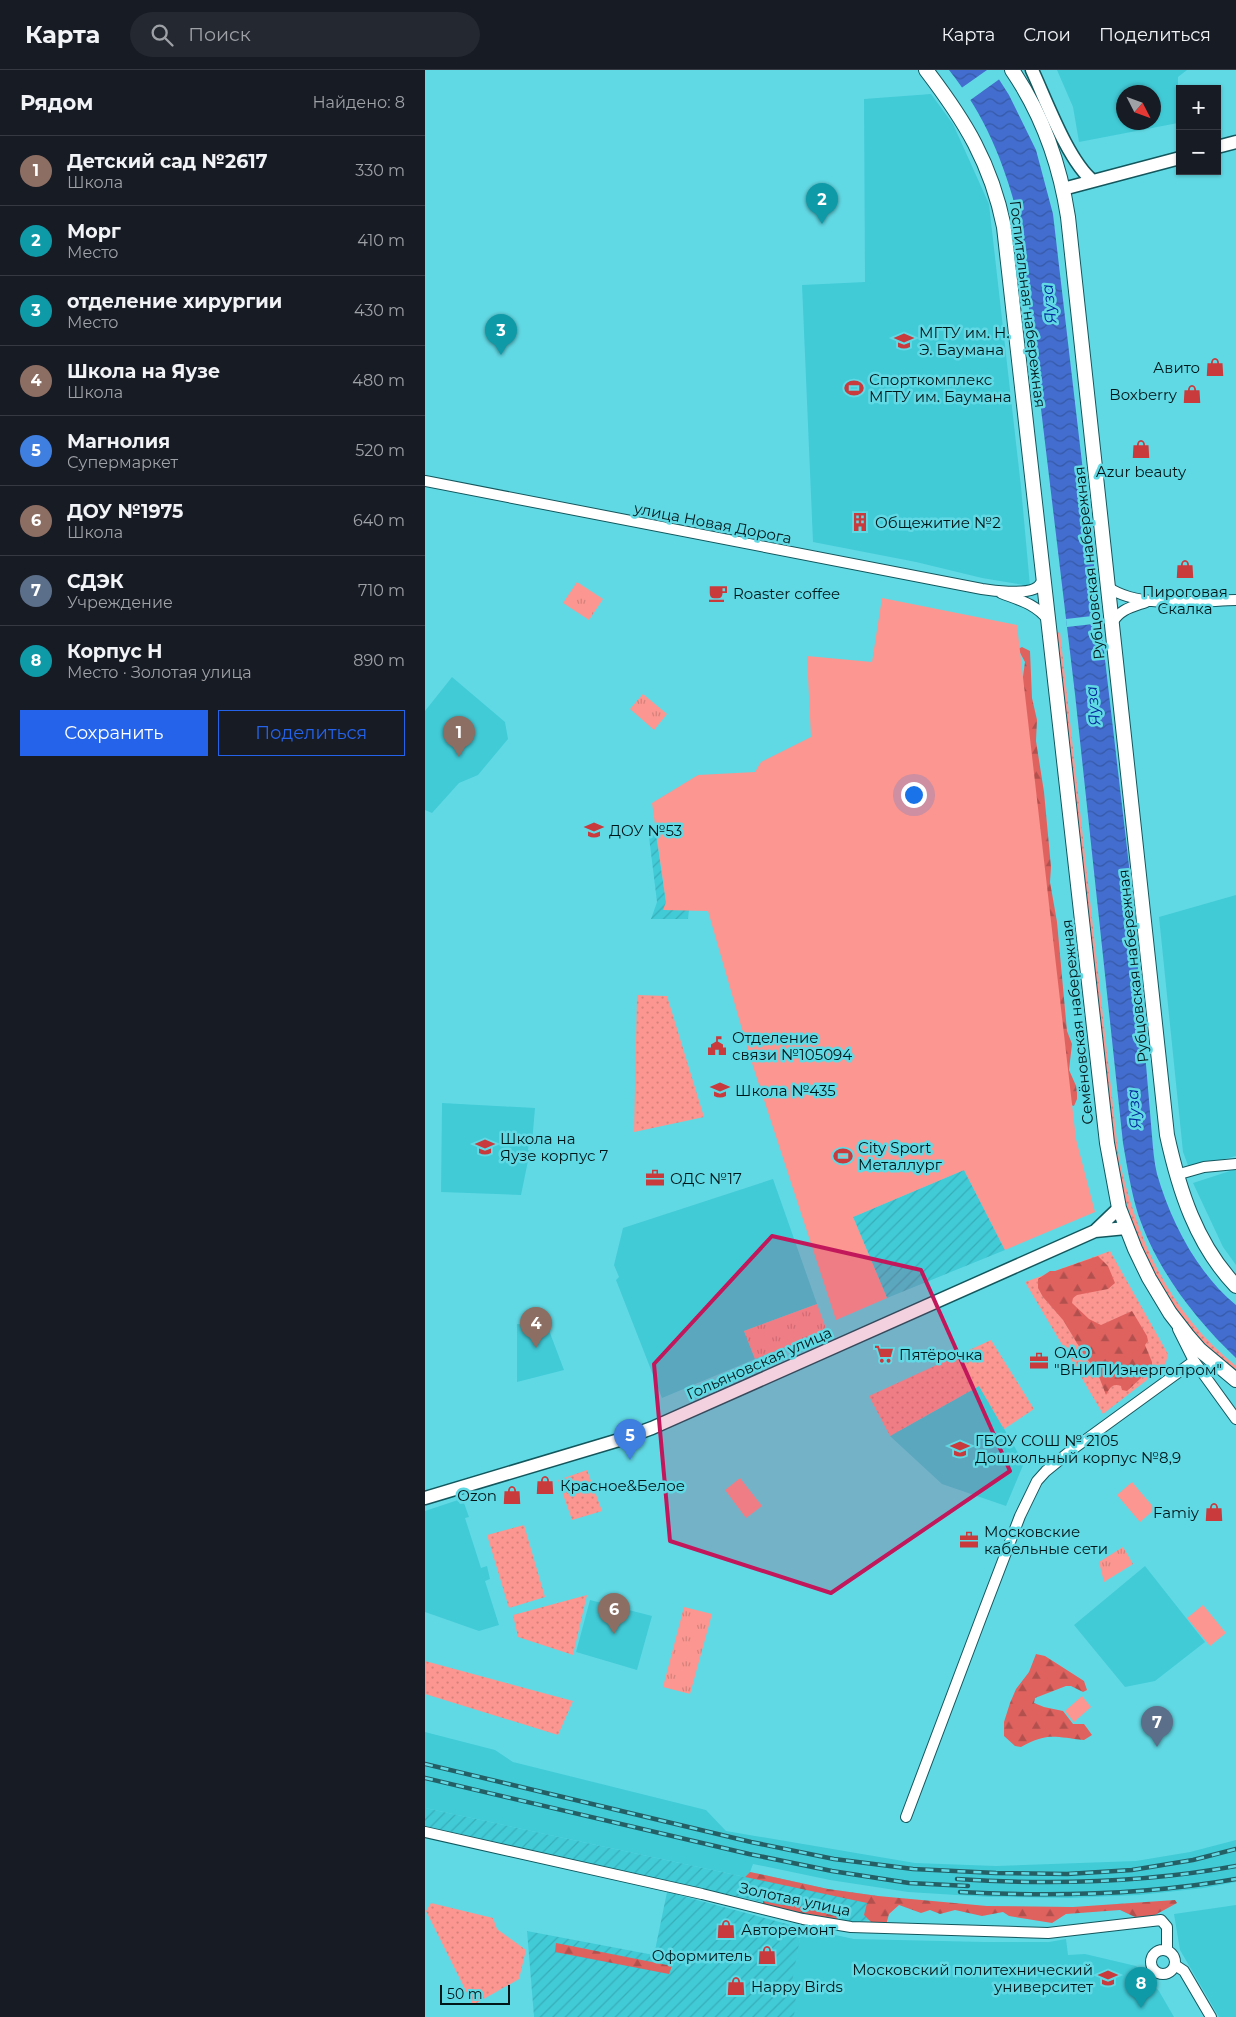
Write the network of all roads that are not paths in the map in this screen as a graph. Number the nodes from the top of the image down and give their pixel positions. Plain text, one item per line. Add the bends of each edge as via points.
1 (926, 70) edge
2 (1012, 70) edge
3 (1032, 70) edge
4 (1061, 132) junction
5 (1236, 142) edge
6 (1221, 146) edge
7 (1176, 159) edge
8 (1059, 172) junction
9 (1093, 181) junction
10 (1063, 189) junction
11 (425, 481) edge
12 (1044, 577) junction
13 (1108, 587) junction
14 (995, 591) junction
15 (1236, 600) edge
16 (1147, 601) junction
17 (1049, 621) junction
18 (1112, 624) junction
19 (1236, 1164) edge
20 (1176, 1175) junction
21 (1119, 1208) junction
22 (1126, 1228) junction
23 (1095, 1231) junction
24 (1236, 1286) edge
25 (1170, 1313) junction
26 (1194, 1361) junction
27 (1236, 1380) edge
28 (1236, 1420) edge
29 (425, 1498) edge
30 (906, 1816) dead end
31 (425, 1832) edge
32 (1167, 1951) junction
33 (1175, 1965) junction
34 (1211, 2017) edge

1 - 12 main road, Госпитальная набережная via 949,98 965,125 983,157 999,199
2 - 8 main road, Рубцовская набережная via 1037,114
3 - 4 street
4 - 8 street
4 - 9 street via 1084,174
5 - 6 street
7 - 9 street
8 - 10 main road, Рубцовская набережная
9 - 10 street
10 - 13 main road, Рубцовская набережная
11 - 14 street, улица Новая Дорога
12 - 14 street, улица Новая Дорога via 1033,590
12 - 17 main road, Госпитальная набережная
13 - 16 street via 1122,596
13 - 18 main road, Рубцовская набережная
14 - 17 street, улица Новая Дорога via 1031,604
15 - 16 street
16 - 18 street via 1124,610
17 - 21 main road, Семёновская набережная via 1107,1143
18 - 20 main road, Рубцовская набережная via 1167,1127
19 - 20 street via 1204,1167
20 - 24 main road, Рубцовская набережная via 1190,1216 1204,1243
21 - 22 main road, Семёновская набережная
21 - 23 street, Гольяновская улица
22 - 23 street, Гольяновская улица
22 - 25 main road, Семёновская набережная
23 - 29 street, Гольяновская улица via 652,1428
25 - 26 street
25 - 27 main road, Семёновская набережная via 1200,1350
26 - 28 street
26 - 30 street via 1073,1449 1037,1481 1020,1516
31 - 32 street, Золотая улица via 803,1919 851,1927 1048,1933 1161,1920 1167,1927
32 - 33 street, Золотая улица via 1174,1956
32 - 33 street via 1159,1951 1153,1956 1153,1969 1165,1974 1170,1973
33 - 34 street, Золотая улица via 1184,1971

